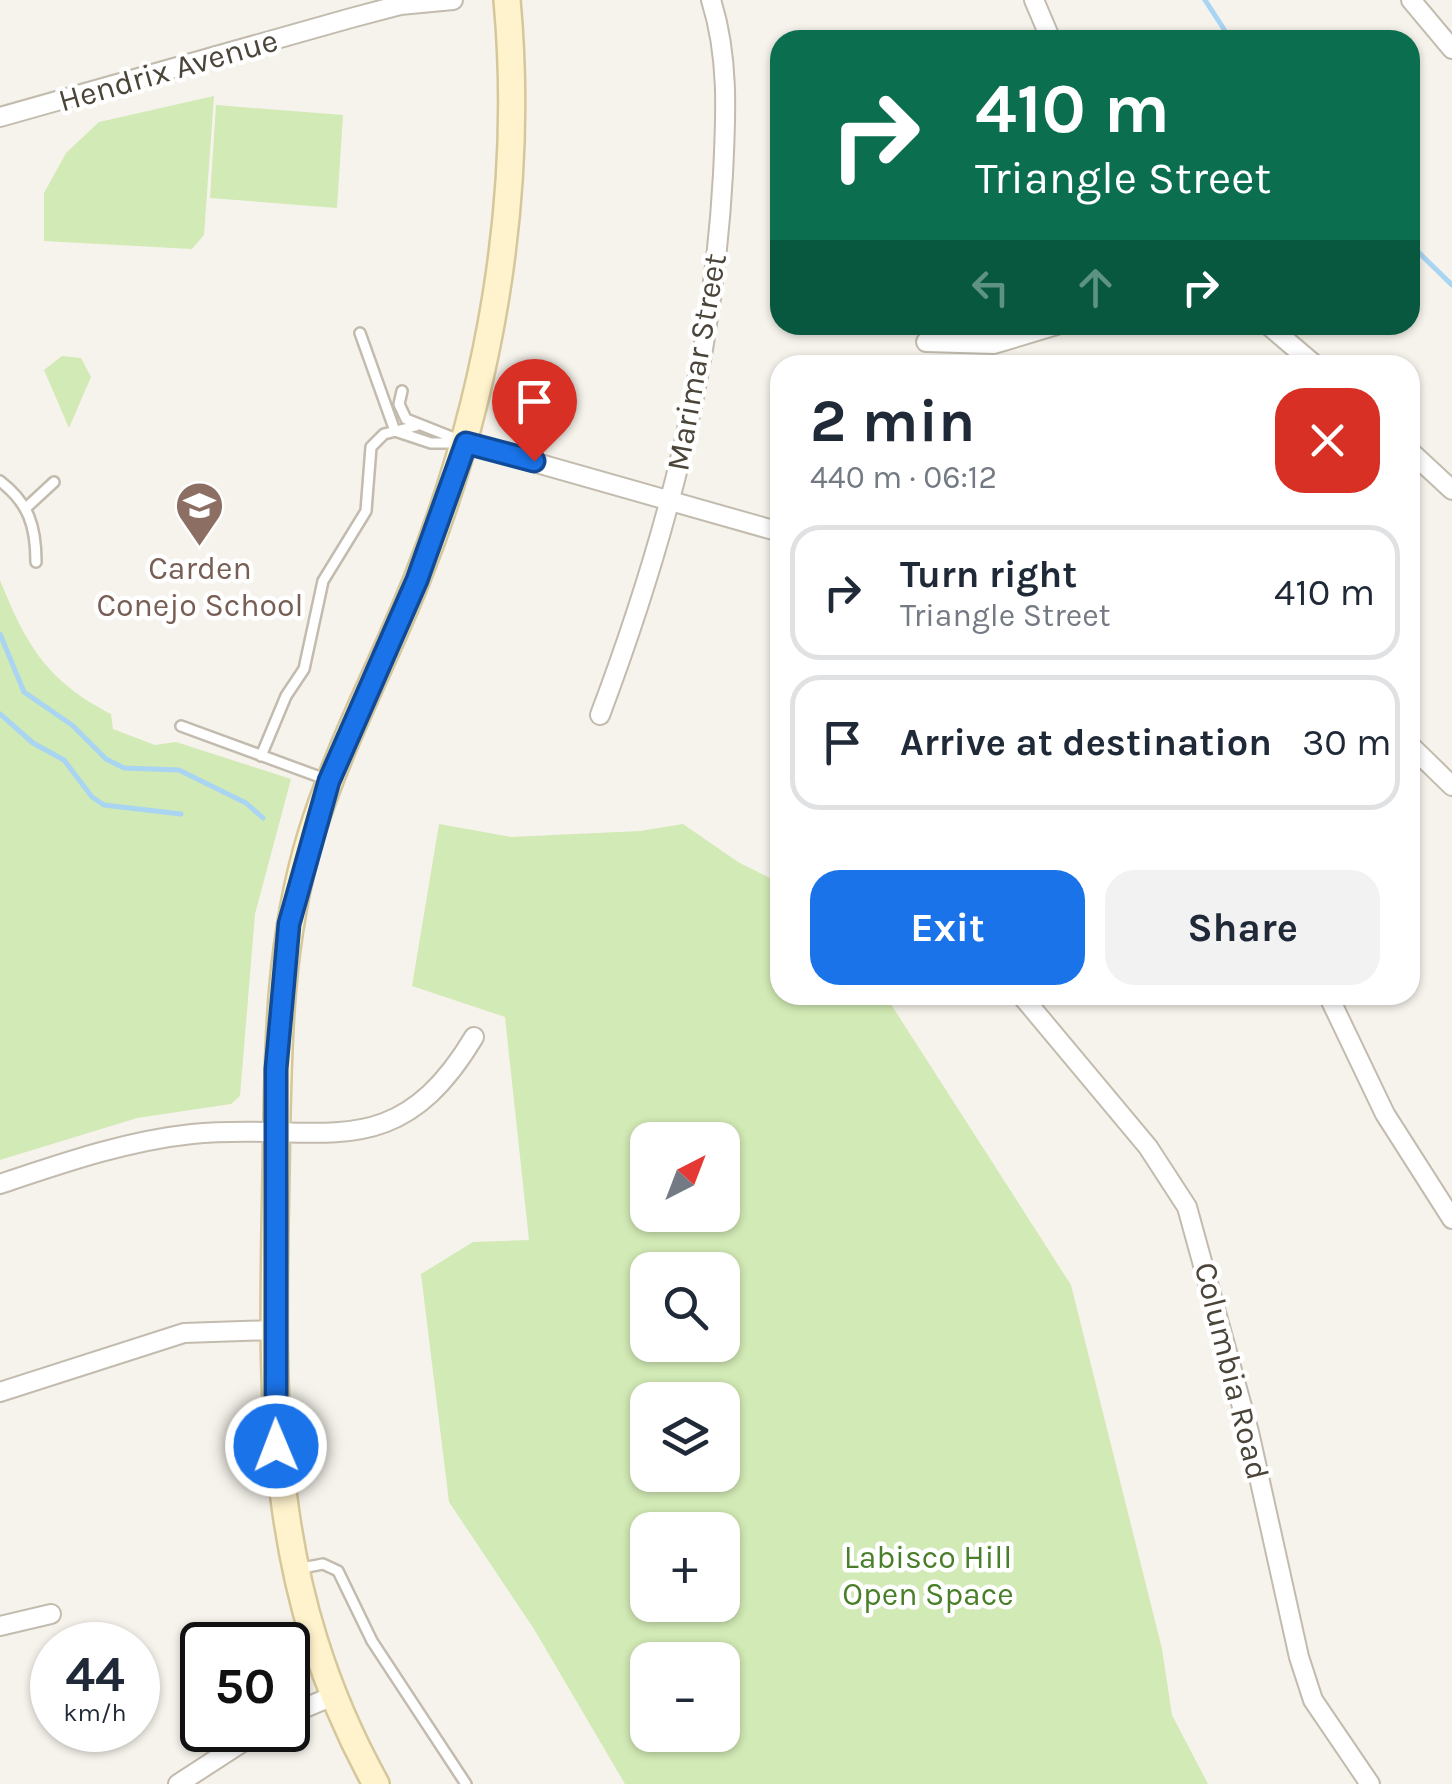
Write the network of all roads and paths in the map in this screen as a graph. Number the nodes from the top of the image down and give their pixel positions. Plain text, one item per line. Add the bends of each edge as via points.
1 (453, 0) edge
2 (507, 0) edge
3 (711, 0) edge
4 (1034, 0) edge
5 (1411, 0) edge
6 (1047, 30) edge
7 (1452, 49) edge
8 (0, 117) edge
9 (360, 333) dead end
10 (1023, 335) edge
11 (1280, 335) edge
12 (926, 342) dead end
13 (1304, 355) edge
14 (402, 391) dead end
15 (416, 426) junction
16 (395, 432) junction
17 (466, 443) junction
18 (1420, 461) edge
19 (0, 481) edge
20 (54, 482) dead end
21 (1452, 490) edge
22 (670, 500) junction
23 (27, 508) junction
24 (770, 529) edge
25 (36, 562) dead end
26 (600, 715) dead end
27 (181, 726) dead end
28 (1420, 755) edge
29 (261, 756) junction
30 (329, 781) junction
31 (1452, 786) edge
32 (1028, 1005) edge
33 (1333, 1005) edge
34 (474, 1037) dead end
35 (276, 1134) junction
36 (0, 1184) edge
37 (1452, 1219) edge
38 (273, 1330) junction
39 (0, 1392) edge
40 (293, 1570) junction
41 (52, 1614) dead end
42 (0, 1626) edge
43 (333, 1696) junction
44 (310, 1706) edge
45 (227, 1752) edge
46 (178, 1784) edge
47 (376, 1784) edge
48 (466, 1784) edge
49 (1370, 1784) edge

1 - 8 street, Hendrix Avenue via 400,5
2 - 17 main road via 508,198
3 - 22 street, Marimar Street via 726,61 722,202 700,382
4 - 6 street
5 - 7 street
9 - 16 lane
10 - 12 street via 994,344
11 - 13 street
14 - 15 lane via 401,411
15 - 16 lane
15 - 17 lane
16 - 17 lane via 431,443
16 - 29 lane via 371,447 366,511 323,581 304,669
17 - 22 street
17 - 30 main road via 417,580
18 - 21 street
19 - 23 lane
20 - 23 lane
22 - 24 street
22 - 26 street, Marimar Street
23 - 25 lane
27 - 29 lane
28 - 31 street
29 - 30 lane
30 - 35 main road via 298,878 282,972
32 - 49 street, Columbia Road via 1148,1146 1187,1207 1249,1432 1299,1657 1323,1717
33 - 37 street via 1385,1114
34 - 35 street via 429,1098 403,1117 352,1133
35 - 36 street via 192,1134 130,1144
35 - 38 main road
38 - 39 street via 184,1333
38 - 40 main road via 276,1446
40 - 43 main road
40 - 48 lane via 323,1564 338,1571 372,1640
41 - 42 street
43 - 44 street
43 - 47 main road
45 - 46 street

